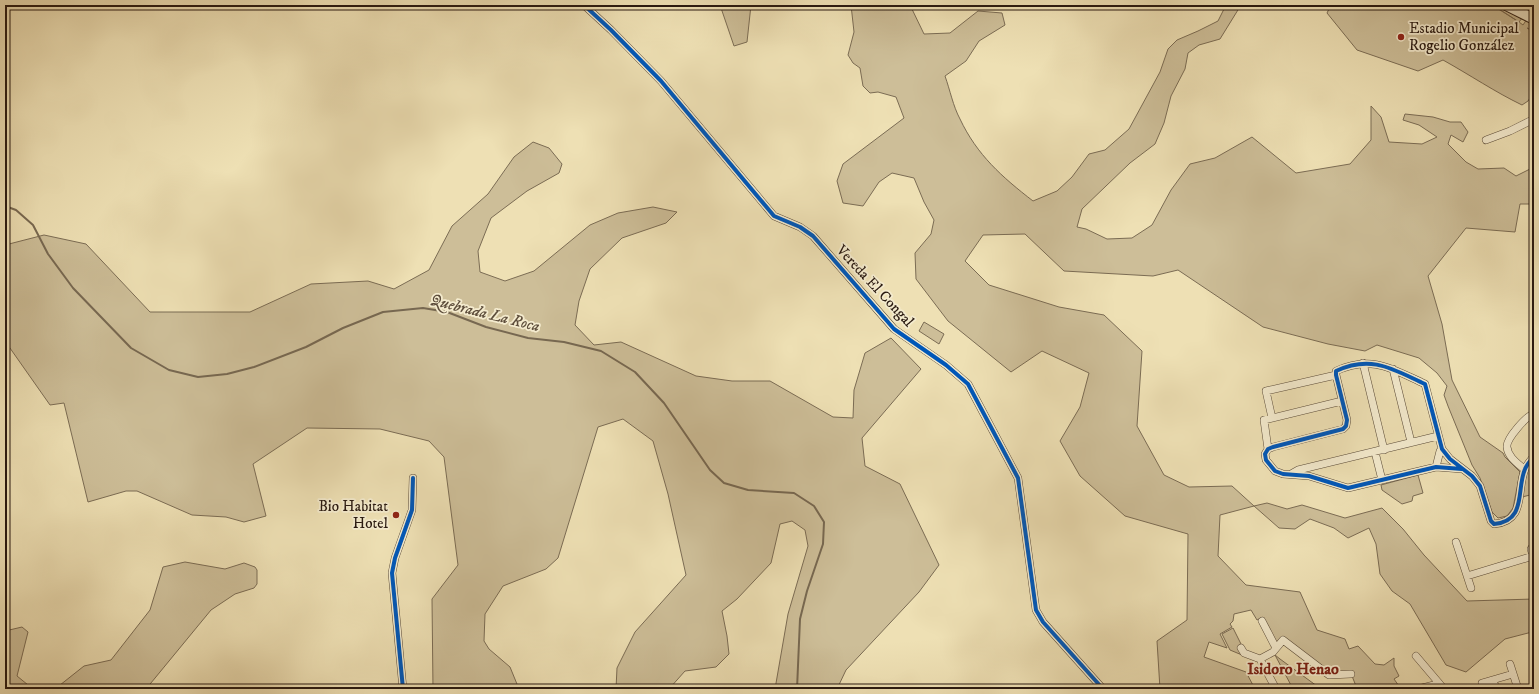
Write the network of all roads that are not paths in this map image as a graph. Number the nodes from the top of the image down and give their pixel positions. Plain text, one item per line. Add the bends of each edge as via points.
1 (584, 5) edge
2 (1506, 5) edge
3 (1534, 19) edge
4 (1534, 119) edge
5 (1486, 140) dead end
6 (1363, 363) junction
7 (1393, 369) junction
8 (1336, 375) junction
9 (1342, 401) junction
10 (1534, 414) edge
11 (1272, 418) junction
12 (1438, 436) junction
13 (1411, 442) junction
14 (1268, 449) junction
15 (1384, 450) junction
16 (1442, 450) junction
17 (1375, 452) junction
18 (1534, 456) edge
19 (1436, 467) junction
20 (1462, 469) junction
21 (1524, 469) junction
22 (1291, 474) junction
23 (413, 478) dead end
24 (1382, 480) junction
25 (1456, 542) dead end
26 (1534, 545) edge
27 (1467, 576) junction
28 (1471, 588) dead end
29 (1262, 622) dead end
30 (1241, 648) dead end
31 (1276, 648) junction
32 (1416, 656) dead end
33 (1260, 659) junction
34 (1510, 664) dead end
35 (1351, 674) dead end
36 (1513, 674) junction
37 (1493, 680) junction
38 (1438, 682) junction
39 (1482, 683) dead end
40 (403, 689) edge
41 (1102, 689) edge
42 (1276, 689) edge
43 (1418, 689) edge
44 (1444, 689) edge
45 (1496, 689) edge
46 (1518, 689) edge

1 - 41 street, Vereda El Congal via 660,81 774,216 800,227 813,236 894,328 968,384 1018,478 1036,610 1043,622
2 - 3 main road
4 - 5 street
6 - 7 street via 1381,364
6 - 8 street via 1340,369 1336,371
6 - 15 street
7 - 12 street via 1425,384
7 - 13 street
8 - 9 street
8 - 11 street via 1266,391
9 - 11 street
9 - 14 street via 1347,420 1343,429
10 - 21 street via 1523,422 1507,442 1512,459
11 - 14 street via 1264,420 1263,424
12 - 13 street
12 - 16 street
13 - 15 street
14 - 22 street via 1265,454 1270,466 1275,471
15 - 17 street
16 - 19 street
16 - 20 street
17 - 22 street via 1298,470
17 - 24 street
18 - 21 street
19 - 20 street
19 - 24 street
20 - 21 street via 1480,486 1494,524 1503,523 1514,515 1520,498
22 - 24 street via 1309,476 1348,488
23 - 40 street via 412,510 392,573
25 - 27 street
26 - 27 street via 1531,548 1533,556
27 - 28 street
29 - 31 street
30 - 33 street via 1244,653
31 - 33 street
31 - 35 street via 1283,640 1329,675
32 - 38 street
33 - 42 street
34 - 36 street
36 - 37 street
36 - 46 street
37 - 39 street
37 - 45 street
38 - 43 street
38 - 44 street

